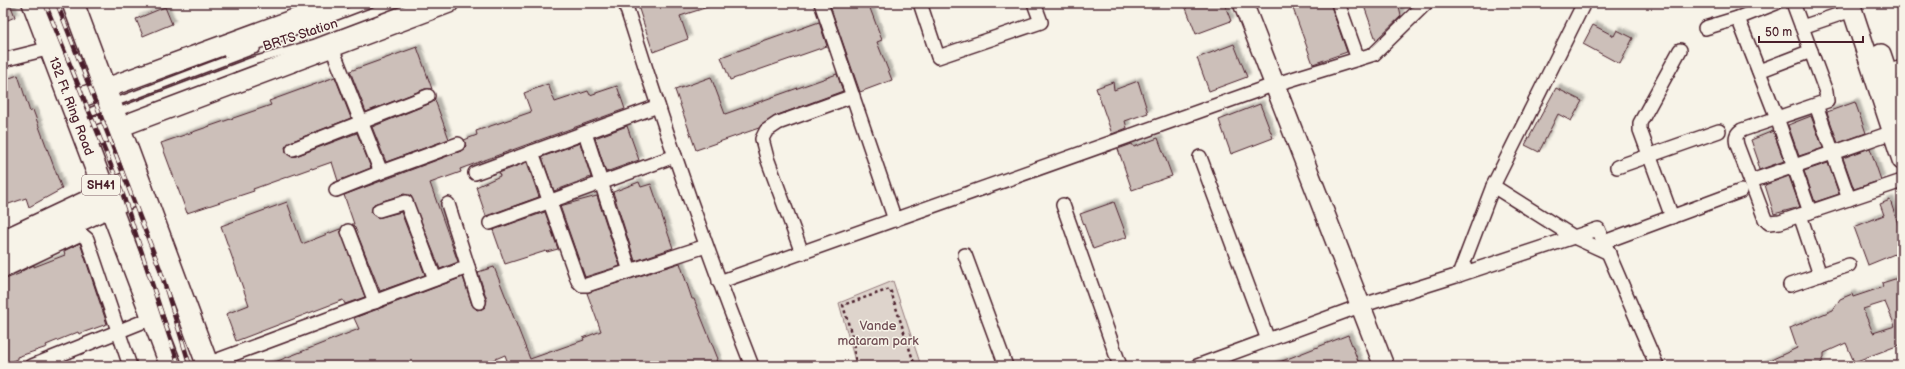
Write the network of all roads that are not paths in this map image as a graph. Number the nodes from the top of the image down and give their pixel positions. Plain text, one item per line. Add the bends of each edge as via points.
1 (338, 3) edge
2 (371, 3) edge
3 (421, 3) edge
4 (449, 3) edge
5 (625, 3) edge
6 (821, 3) edge
7 (920, 3) edge
8 (1034, 3) edge
9 (1243, 3) edge
10 (1338, 3) edge
11 (1584, 3) edge
12 (1776, 3) edge
13 (1793, 3) edge
14 (74, 5) edge
15 (1423, 5) edge
16 (1855, 6) edge
17 (1738, 18) junction
18 (43, 23) edge
19 (1802, 27) junction
20 (1705, 28) dead end
21 (268, 42) junction
22 (332, 48) junction
23 (1680, 50) dead end
24 (1811, 51) junction
25 (1358, 59) junction
26 (3, 60) edge
27 (1894, 70) edge
28 (1759, 71) junction
29 (147, 74) junction
30 (1273, 85) junction
31 (428, 96) dead end
32 (853, 96) junction
33 (1816, 105) junction
34 (658, 106) junction
35 (112, 109) junction
36 (1902, 116) edge
37 (1777, 118) junction
38 (78, 121) junction
39 (361, 122) junction
40 (1719, 131) dead end
41 (1893, 132) junction
42 (585, 133) junction
43 (458, 144) dead end
44 (293, 149) dead end
45 (532, 152) junction
46 (1833, 153) junction
47 (1650, 155) junction
48 (675, 156) junction
49 (1200, 157) dead end
50 (1902, 160) edge
51 (1794, 166) junction
52 (1617, 167) dead end
53 (381, 172) junction
54 (475, 173) dead end
55 (1751, 181) junction
56 (1902, 181) edge
57 (601, 182) junction
58 (140, 184) junction
59 (1493, 186) junction
60 (336, 190) dead end
61 (1741, 191) dead end
62 (106, 199) junction
63 (1849, 199) junction
64 (550, 201) junction
65 (448, 204) dead end
66 (1063, 205) dead end
67 (379, 210) dead end
68 (1805, 213) junction
69 (1672, 217) junction
70 (895, 220) junction
71 (490, 223) dead end
72 (348, 231) dead end
73 (1574, 237) junction
74 (3, 240) edge
75 (706, 246) junction
76 (1607, 247) junction
77 (802, 253) junction
78 (965, 255) dead end
79 (3, 257) edge
80 (1849, 265) dead end
81 (468, 267) junction
82 (3, 271) edge
83 (630, 271) junction
84 (1459, 275) junction
85 (1820, 275) junction
86 (435, 279) junction
87 (719, 282) junction
88 (1790, 285) dead end
89 (375, 302) junction
90 (479, 302) dead end
91 (1360, 306) junction
92 (152, 318) junction
93 (118, 332) junction
94 (1268, 340) junction
95 (207, 365) edge
96 (32, 366) edge
97 (130, 366) edge
98 (171, 366) edge
99 (752, 366) edge
100 (1006, 366) edge
101 (1120, 366) edge
102 (1198, 366) edge
103 (1384, 366) edge
104 (1658, 366) edge

1 - 29 street
2 - 21 lane, BRTS Station
3 - 35 lane, BRTS Station via 315,43
4 - 22 street
5 - 34 street
6 - 32 street
7 - 8 street via 938,58 1041,22
9 - 30 street
10 - 25 street
11 - 59 street
12 - 17 street
13 - 19 street
14 - 35 main road
15 - 25 street via 1374,54
16 - 19 street
16 - 27 street
16 - 41 street
17 - 20 street
17 - 28 street
18 - 26 street
18 - 38 main road, 132 Ft. Ring Road / SH41
19 - 24 street
21 - 29 lane
21 - 35 lane via 248,53
22 - 35 street
22 - 39 street
23 - 47 street via 1640,123 1640,130
24 - 28 street
24 - 33 street via 1827,97 1827,101
25 - 30 street
27 - 36 street
28 - 37 street
29 - 35 street
30 - 70 street
30 - 91 street
31 - 39 street
32 - 70 street
32 - 77 street via 778,123 766,131 762,138
33 - 37 street
33 - 46 street
34 - 42 street
34 - 48 street
35 - 38 street
35 - 38 street
35 - 58 main road
37 - 51 street
37 - 55 street via 1737,133 1735,138
38 - 62 main road, 132 Ft. Ring Road / SH41
39 - 44 street
39 - 53 street
40 - 47 street
41 - 46 street
41 - 50 street
42 - 45 street
42 - 57 street
43 - 53 street
45 - 54 street
45 - 64 street
46 - 51 street
46 - 63 street
47 - 52 street
47 - 69 street
48 - 57 street
48 - 75 street
49 - 94 street
51 - 55 street
51 - 68 street
53 - 60 street
55 - 68 street via 1765,219 1769,223
56 - 63 street
57 - 64 street
57 - 83 street
58 - 62 street
58 - 95 main road
59 - 73 street
59 - 84 street
61 - 69 street
62 - 74 street
62 - 79 street
62 - 92 main road, 132 Ft. Ring Road / SH41
63 - 68 street
64 - 71 street
64 - 83 street via 578,281 582,285 587,286
65 - 81 street
66 - 101 street
67 - 86 street via 406,202
68 - 85 street
69 - 76 street
70 - 77 street
72 - 89 street
73 - 76 street
73 - 84 street
75 - 83 street
75 - 87 street
76 - 104 street
77 - 87 street
78 - 100 street
80 - 85 street
81 - 86 street
81 - 90 street
82 - 93 street via 81,234 87,239
84 - 91 street
85 - 88 street
86 - 89 street
87 - 99 street
89 - 95 street
91 - 94 street
91 - 103 street
92 - 93 street
92 - 98 main road, 132 Ft. Ring Road / SH41
93 - 96 street
93 - 97 street
94 - 102 street

